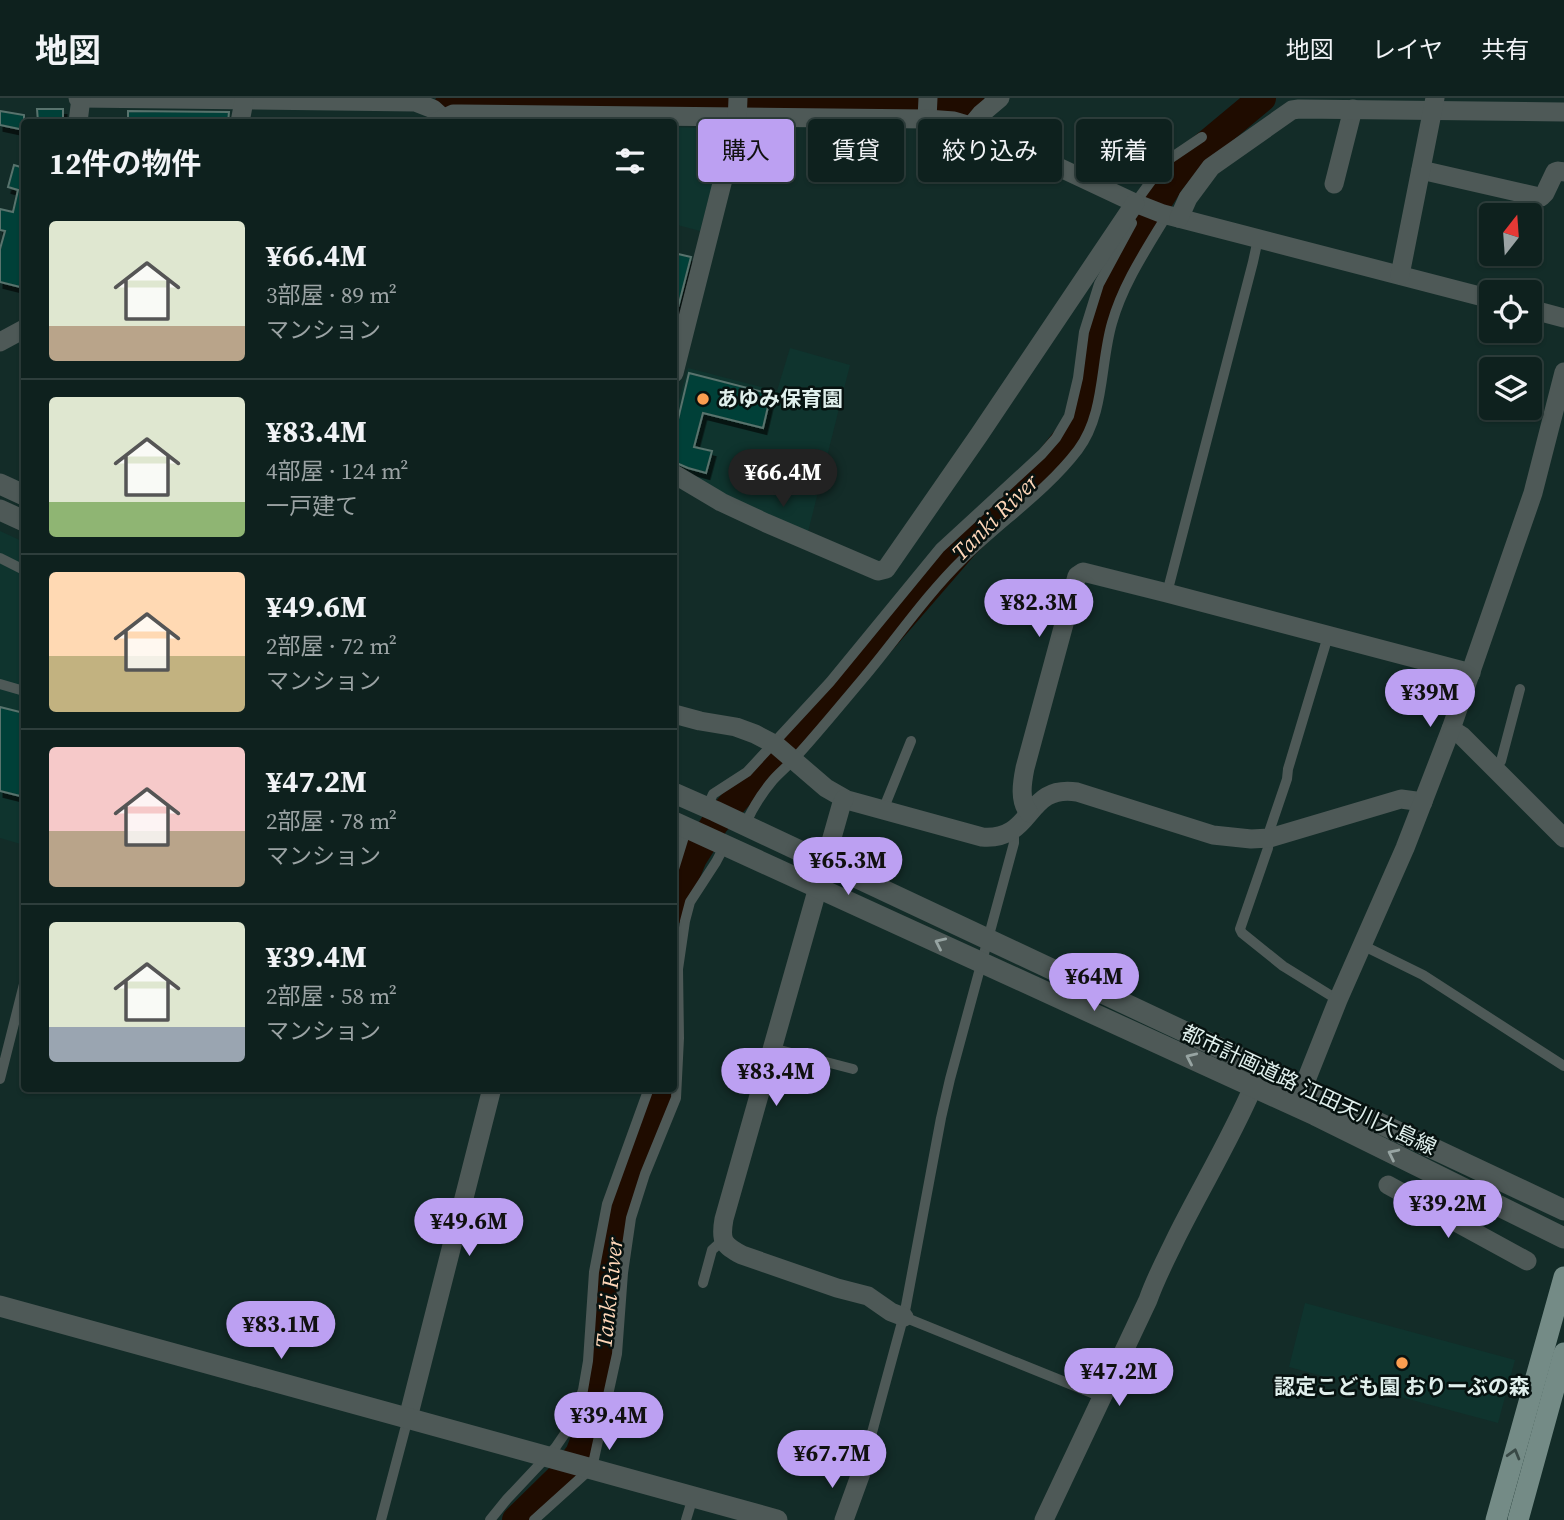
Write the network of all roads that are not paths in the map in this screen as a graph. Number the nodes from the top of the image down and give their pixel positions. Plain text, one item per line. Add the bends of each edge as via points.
1 (80, 98) edge
2 (1000, 98) edge
3 (279, 99) edge
4 (311, 99) edge
5 (244, 100) junction
6 (1434, 104) edge
7 (738, 106) edge
8 (927, 108) edge
9 (1353, 109) junction
10 (1564, 112) edge
11 (78, 119) edge
12 (241, 119) edge
13 (438, 119) edge
14 (441, 119) edge
15 (496, 119) edge
16 (580, 119) edge
17 (950, 119) edge
18 (977, 119) edge
19 (1202, 137) dead end
20 (1062, 169) edge
21 (1421, 170) junction
22 (1564, 172) edge
23 (1334, 184) dead end
24 (1153, 211) junction
25 (1258, 239) junction
26 (1400, 275) junction
27 (1479, 296) edge
28 (1542, 312) edge
29 (1564, 318) edge
30 (21, 331) edge
31 (0, 342) edge
32 (677, 361) edge
33 (1564, 372) edge
34 (677, 476) edge
35 (0, 484) edge
36 (21, 494) edge
37 (0, 510) edge
38 (21, 520) edge
39 (0, 558) edge
40 (21, 568) edge
41 (1167, 593) junction
42 (1328, 636) junction
43 (1471, 673) junction
44 (0, 684) edge
45 (1520, 689) dead end
46 (21, 690) edge
47 (677, 715) edge
48 (1451, 729) junction
49 (911, 741) dead end
50 (784, 751) junction
51 (1495, 769) junction
52 (677, 794) edge
53 (844, 799) junction
54 (1423, 802) junction
55 (711, 809) junction
56 (883, 810) junction
57 (1029, 813) junction
58 (742, 824) junction
59 (687, 828) edge
60 (1011, 832) junction
61 (1270, 838) junction
62 (1564, 838) edge
63 (724, 844) junction
64 (677, 860) edge
65 (825, 863) junction
66 (818, 887) junction
67 (988, 940) junction
68 (1362, 945) junction
69 (982, 962) junction
70 (21, 996) edge
71 (1338, 1000) junction
72 (772, 1048) junction
73 (1564, 1066) edge
74 (853, 1069) dead end
75 (677, 1078) edge
76 (0, 1079) edge
77 (1253, 1087) junction
78 (1303, 1088) junction
79 (491, 1092) edge
80 (648, 1092) edge
81 (676, 1092) edge
82 (1453, 1183) junction
83 (1388, 1185) dead end
84 (1564, 1210) edge
85 (1439, 1213) junction
86 (1564, 1238) edge
87 (723, 1240) junction
88 (1527, 1261) dead end
89 (1564, 1277) edge
90 (703, 1283) dead end
91 (0, 1306) edge
92 (904, 1317) junction
93 (1564, 1353) edge
94 (1102, 1397) junction
95 (408, 1418) junction
96 (549, 1457) junction
97 (587, 1467) junction
98 (861, 1473) joint
99 (693, 1496) junction
100 (381, 1520) edge
101 (490, 1520) edge
102 (534, 1520) edge
103 (686, 1520) edge
104 (777, 1520) edge
105 (844, 1520) edge
106 (1044, 1520) edge
107 (1496, 1520) edge
108 (1518, 1520) edge

1 - 5 street
1 - 11 street
2 - 18 street
3 - 4 street
3 - 5 street
4 - 13 street via 415,102 433,109
5 - 12 street
6 - 9 street
6 - 10 street
6 - 21 street
7 - 8 street
7 - 16 street
7 - 32 street
8 - 17 street
9 - 23 street
9 - 24 street via 1292,110 1211,167 1188,198
14 - 15 street via 453,114
19 - 24 lane via 1165,162
20 - 24 street
21 - 22 street via 1541,197 1555,172
21 - 26 street
24 - 25 street
24 - 34 street via 979,435 886,569 878,571 766,523
24 - 50 lane via 1152,239 1118,300 1098,401 1079,448 1048,483 972,550 877,662
24 - 50 lane via 1134,213 1099,284 1084,332 1069,416 1056,438 934,554 830,682
25 - 26 street
25 - 41 lane
26 - 27 street
28 - 29 street
30 - 31 street
33 - 43 street via 1533,494
35 - 36 street
37 - 38 street
39 - 40 lane
41 - 42 street
41 - 57 street via 1083,572 1077,576 1025,768 1022,796
42 - 43 street
42 - 61 lane
43 - 48 street
44 - 46 lane
45 - 51 lane
47 - 50 street via 736,727
48 - 51 street
48 - 54 street
49 - 56 lane
50 - 53 street
50 - 55 lane via 713,794
50 - 58 lane via 773,780
51 - 62 street
52 - 55 street, 都市計画道路 江田天川大島線
53 - 56 street
53 - 65 street
54 - 61 street via 1401,799
54 - 68 street
55 - 58 street, 都市計画道路 江田天川大島線
56 - 60 street via 982,837
57 - 60 street
57 - 61 street via 1044,797 1065,790 1213,835
58 - 65 street, 都市計画道路 江田天川大島線
59 - 63 street, 都市計画道路 江田天川大島線
59 - 64 lane
60 - 67 lane via 1014,843
61 - 71 lane via 1240,929 1283,966
63 - 66 street, 都市計画道路 江田天川大島線
63 - 75 lane via 690,902 685,921 678,969
65 - 66 street
65 - 67 street, 都市計画道路 江田天川大島線
69 -> 66 street, 都市計画道路 江田天川大島線
66 - 72 street
67 - 69 lane
67 - 78 street, 都市計画道路 江田天川大島線
68 - 71 street
68 - 73 lane via 1423,975
77 -> 69 street, 都市計画道路 江田天川大島線
69 - 92 lane via 944,1105
70 - 76 lane
71 - 78 street
72 - 74 lane
72 - 87 street via 724,1219
82 -> 77 street, 都市計画道路 江田天川大島線
77 - 94 street
78 - 84 street, 都市計画道路 江田天川大島線
79 - 95 street
80 - 96 lane via 607,1205 594,1272 583,1390 568,1429
81 - 97 lane via 631,1218 616,1362 594,1459
82 - 85 street
82 - 86 street, 都市計画道路 江田天川大島線
83 - 85 street
85 - 88 street
87 - 90 lane via 712,1250
87 - 92 street via 742,1255 868,1296
107 -> 89 main road
91 - 95 street
92 - 94 lane
92 - 98 lane
93 - 108 main road
94 - 106 street
95 - 96 street
95 - 100 lane
96 - 97 street
96 - 101 lane
97 - 99 street
97 - 102 lane
98 - 105 street
99 - 103 lane
99 - 104 street

